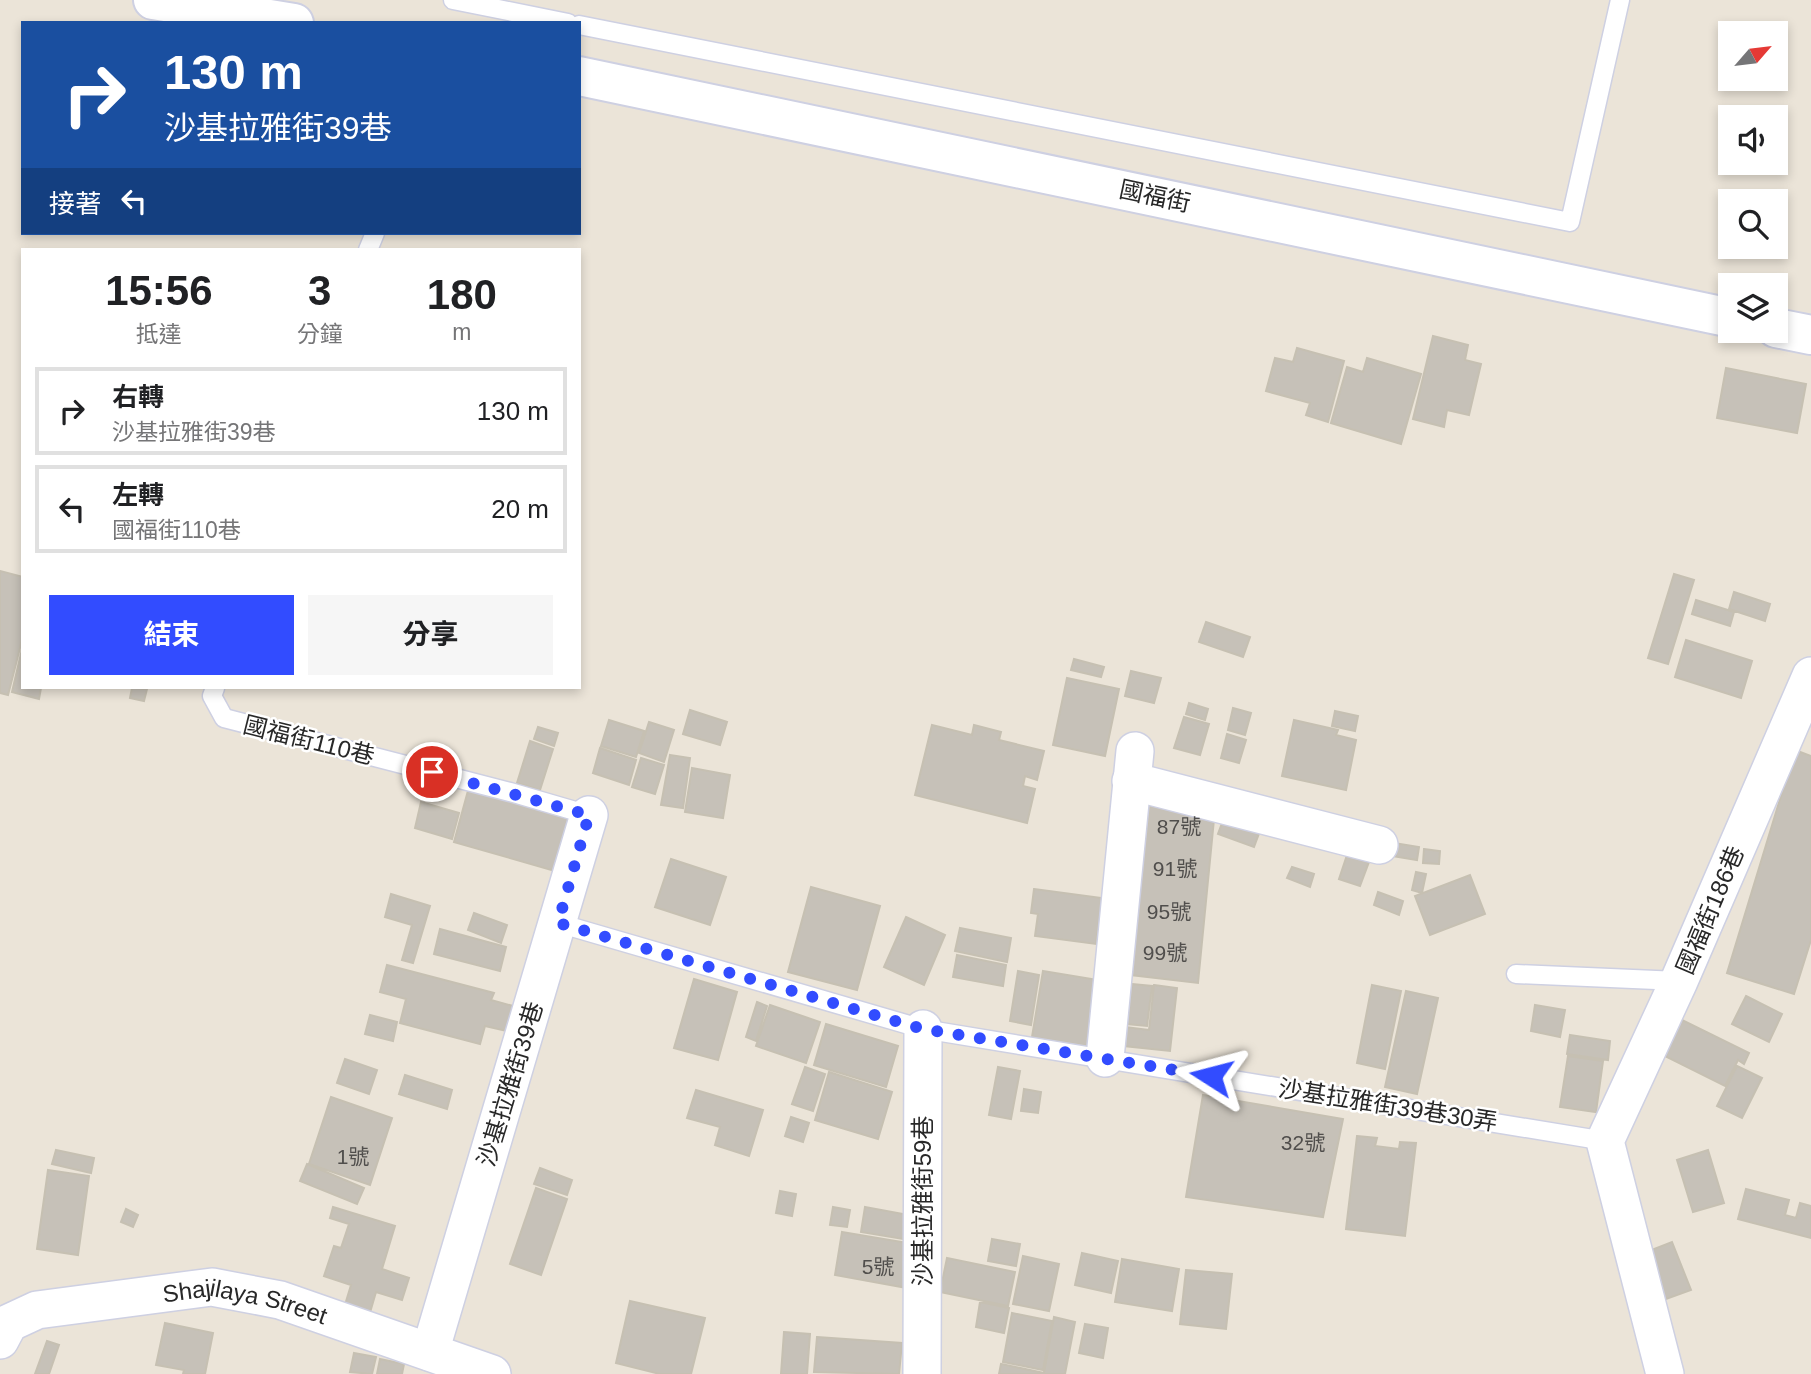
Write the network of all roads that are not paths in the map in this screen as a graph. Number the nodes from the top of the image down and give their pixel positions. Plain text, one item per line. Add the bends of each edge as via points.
1 (153, 0) edge
2 (453, 0) edge
3 (1620, 0) edge
4 (281, 21) edge
5 (558, 21) edge
6 (581, 25) edge
7 (581, 76) edge
8 (1718, 315) edge
9 (1788, 330) edge
10 (1811, 335) edge
11 (1811, 677) edge
12 (215, 689) edge
13 (589, 815) joint
14 (1379, 845) dead end
15 (558, 923) junction
16 (1516, 974) dead end
17 (1679, 982) junction
18 (923, 1029) junction
19 (1105, 1058) junction
20 (1605, 1141) junction
21 (0, 1340) edge
22 (430, 1352) junction
23 (492, 1374) edge
24 (922, 1374) edge
25 (1665, 1374) edge

1 - 4 street
2 - 5 lane
3 - 6 lane via 1570,222
7 - 8 street, 國福街
9 - 10 street
11 - 17 street, 國福街186巷
12 - 13 lane, 國福街110巷 via 212,696 224,718
13 - 15 street, 沙基拉雅街39巷
14 - 19 street via 1133,766
15 - 18 lane, 沙基拉雅街39巷30弄
15 - 22 street, 沙基拉雅街39巷
16 - 17 lane
17 - 20 street, 國福街186巷
18 - 19 lane, 沙基拉雅街39巷30弄
18 - 24 street, 沙基拉雅街59巷
19 - 20 lane, 沙基拉雅街39巷30弄
20 - 25 street
21 - 22 street, Shajilaya Street via 9,1323 37,1310 212,1287 280,1300
22 - 23 street, Shajilaya Street

